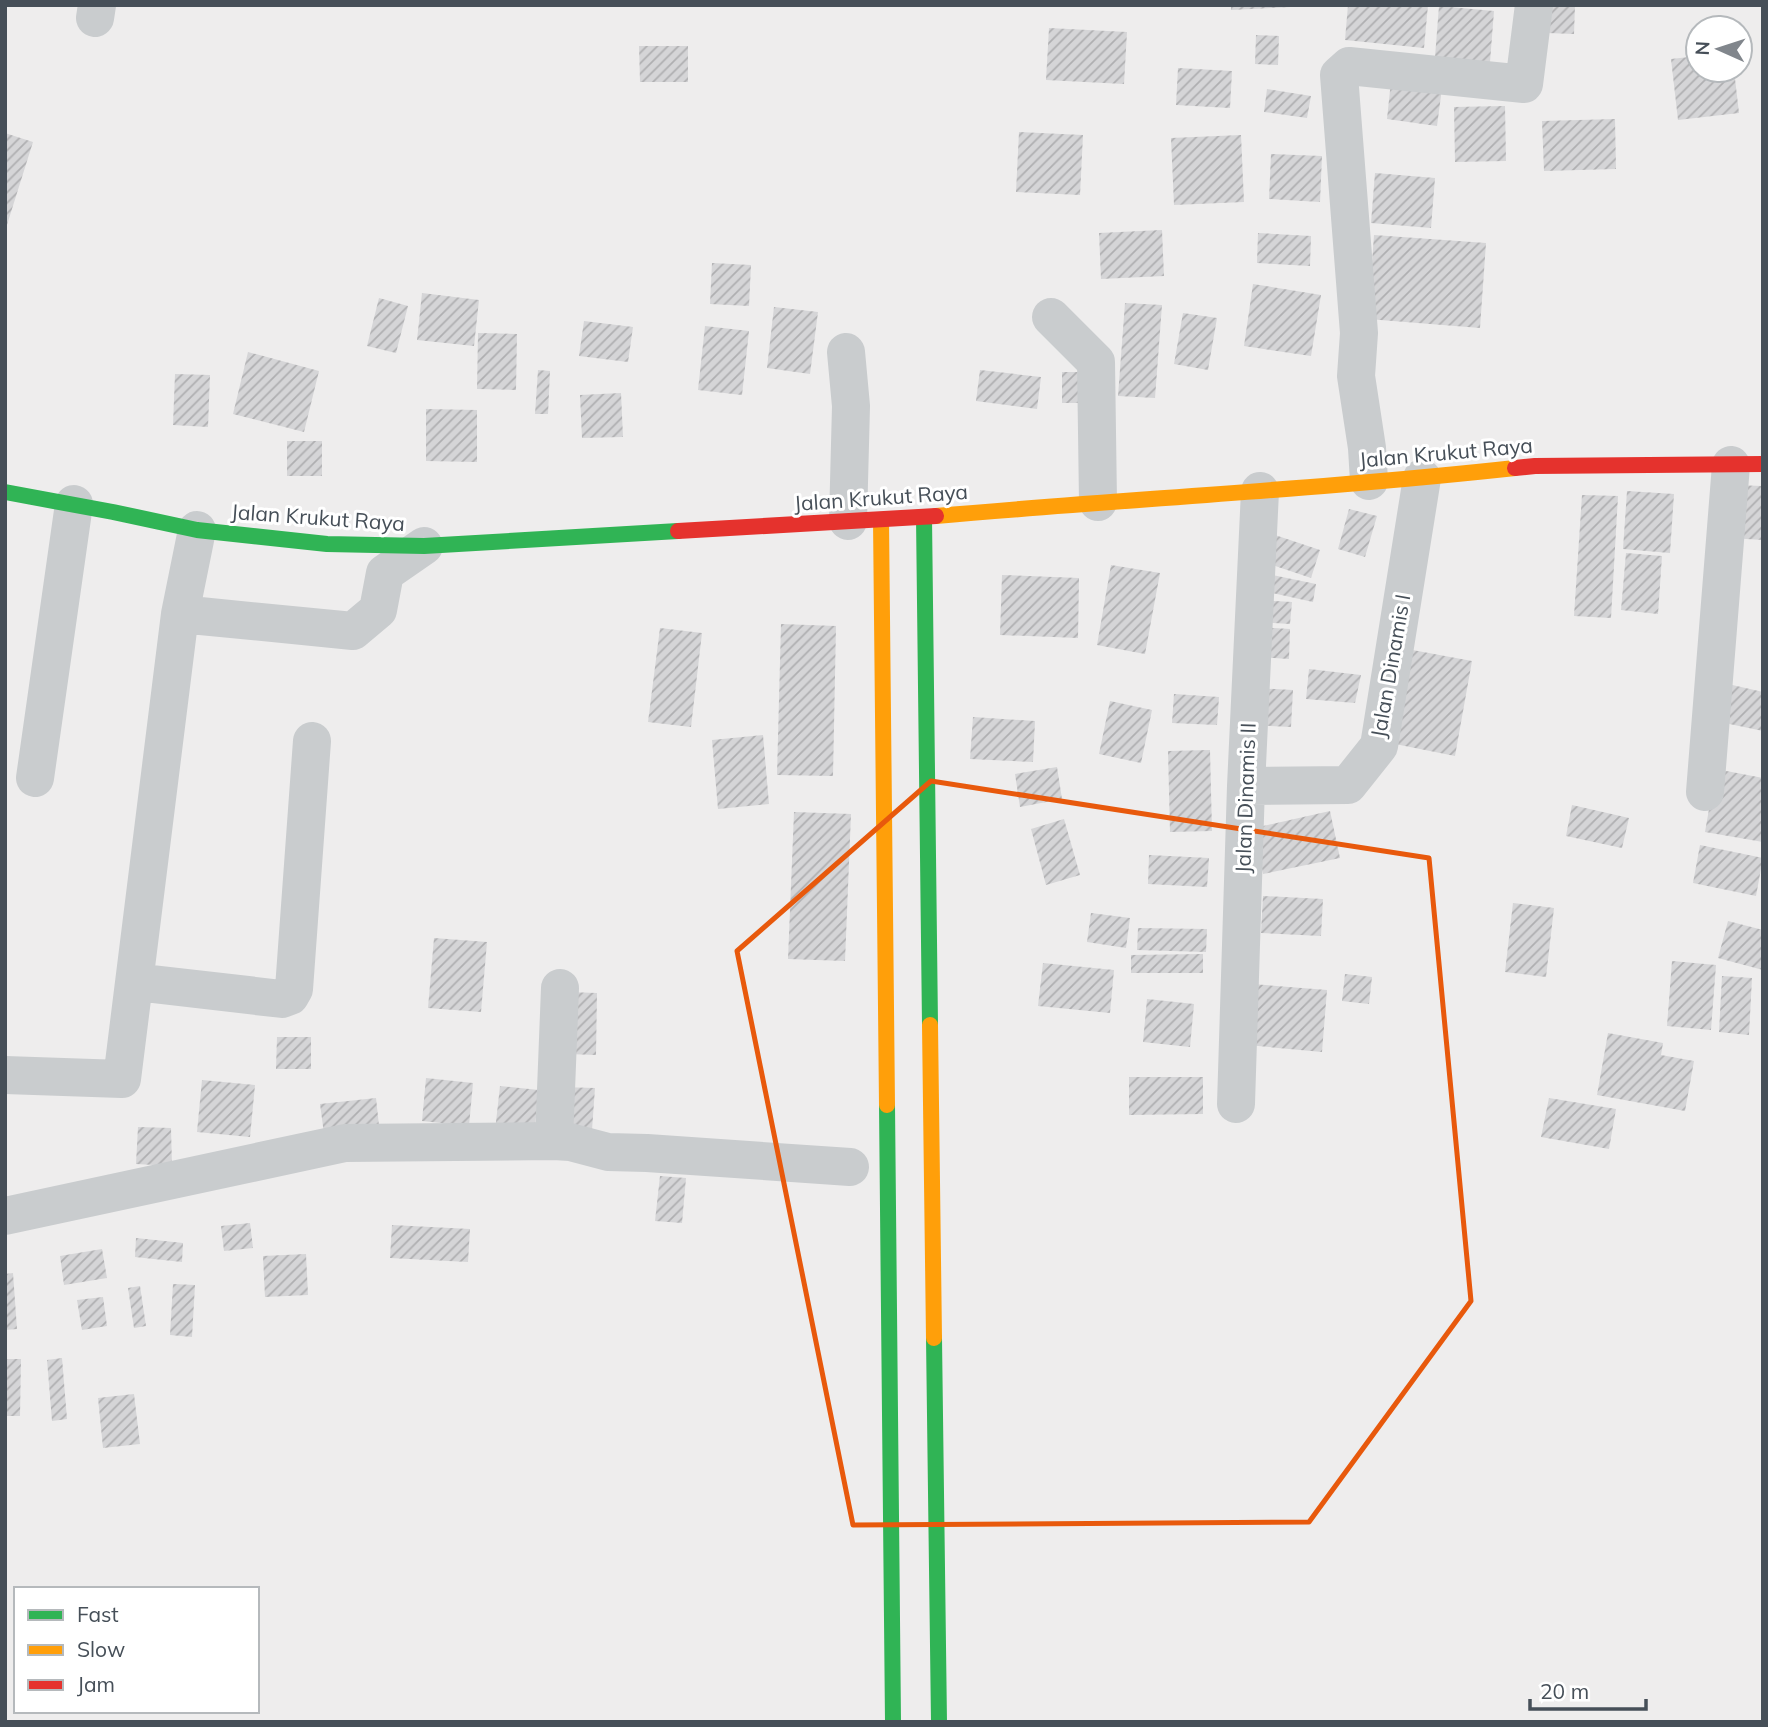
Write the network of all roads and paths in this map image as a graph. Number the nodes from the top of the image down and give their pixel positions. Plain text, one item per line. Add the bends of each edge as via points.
1 (1534, 5) edge
2 (1051, 317) dead end
3 (846, 352) dead end
4 (1368, 464) junction
5 (1747, 464) edge
6 (1422, 478) junction
7 (1260, 491) junction
8 (5, 492) edge
9 (1098, 502) junction
10 (74, 505) junction
11 (859, 512) junction
12 (924, 517) junction
13 (197, 530) junction
14 (424, 547) junction
15 (180, 614) junction
16 (313, 741) dead end
17 (34, 778) dead end
18 (1245, 786) junction
19 (1705, 792) dead end
20 (135, 982) junction
21 (560, 988) dead end
22 (5, 1075) edge
23 (1236, 1104) dead end
24 (554, 1141) junction
25 (850, 1167) dead end
26 (5, 1216) edge
27 (893, 1722) edge
28 (939, 1722) edge

1 - 4 street via 1524,84 1349,66 1339,75 1359,333 1356,376
2 - 9 street via 1097,362
3 - 11 street
4 - 6 main road, Jalan Krukut Raya
4 - 7 main road, Jalan Krukut Raya
5 - 6 main road, Jalan Krukut Raya via 1535,466
5 - 19 street
6 - 18 street, Jalan Dinamis I via 1379,746 1348,785
7 - 9 main road, Jalan Krukut Raya
7 - 18 street, Jalan Dinamis II
8 - 10 main road, Jalan Krukut Raya
9 - 12 main road, Jalan Krukut Raya
10 - 13 main road, Jalan Krukut Raya
10 - 17 street
11 - 12 main road, Jalan Krukut Raya
11 - 14 main road, Jalan Krukut Raya
11 - 27 main road
12 - 28 main road
13 - 14 main road, Jalan Krukut Raya via 327,544
13 - 15 street
14 - 15 street via 384,573 377,610 353,631
15 - 20 street
16 - 20 street via 292,994 282,999
18 - 23 street, Jalan Dinamis II
20 - 22 street via 122,1079
21 - 24 street
24 - 25 street via 608,1152
24 - 26 street via 345,1143

